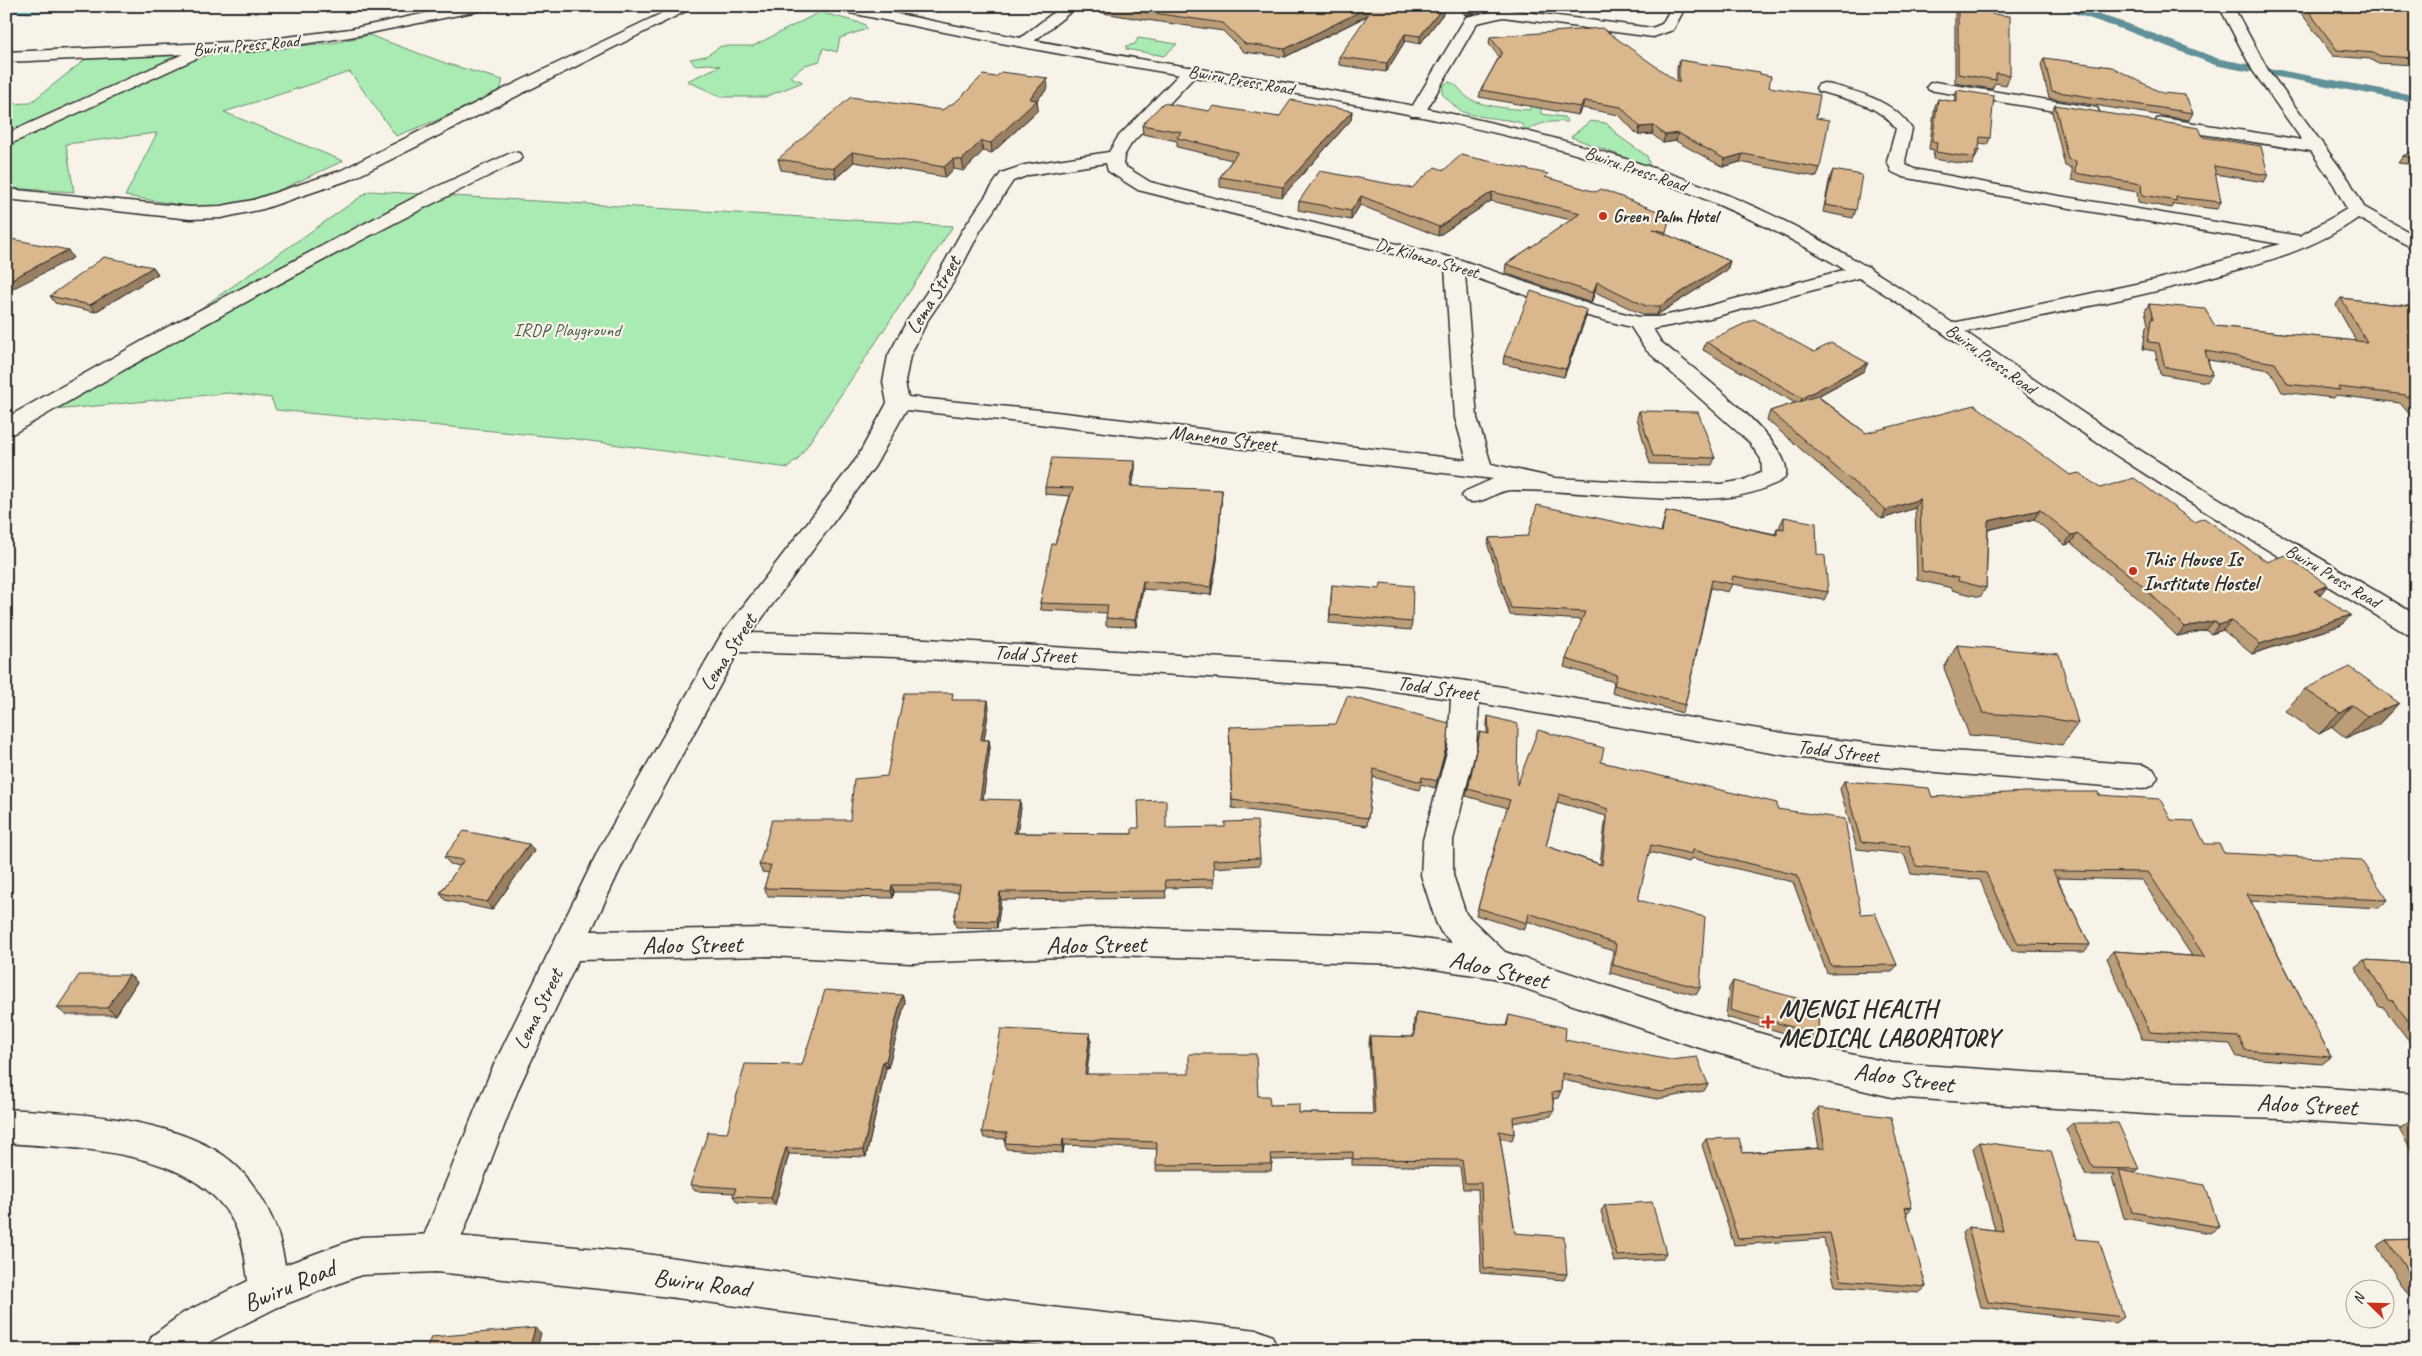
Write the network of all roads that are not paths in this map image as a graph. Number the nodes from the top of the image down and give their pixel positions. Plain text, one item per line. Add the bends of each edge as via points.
1 (483, 6) edge
2 (689, 6) edge
3 (836, 6) edge
4 (1071, 6) edge
5 (1679, 6) edge
6 (2226, 6) edge
7 (1504, 9) edge
8 (1023, 43) junction
9 (203, 50) junction
10 (6, 57) edge
11 (1190, 72) junction
12 (1935, 87) dead end
13 (1824, 88) dead end
14 (1417, 112) junction
15 (2110, 115) edge
16 (2149, 121) edge
17 (6, 142) edge
18 (2316, 147) junction
19 (1115, 156) junction
20 (513, 157) dead end
21 (6, 194) edge
22 (2357, 210) junction
23 (2304, 242) junction
24 (2416, 244) edge
25 (1454, 264) junction
26 (1862, 271) junction
27 (1639, 323) junction
28 (1950, 329) junction
29 (898, 403) junction
30 (6, 428) edge
31 (1481, 469) junction
32 (1547, 483) junction
33 (1474, 496) dead end
34 (2416, 627) edge
35 (730, 642) junction
36 (1466, 691) junction
37 (2143, 777) dead end
38 (568, 946) junction
39 (1494, 963) junction
40 (2416, 1111) edge
41 (6, 1126) edge
42 (436, 1253) junction
43 (268, 1291) junction
44 (166, 1350) edge
45 (1258, 1350) edge

1 - 9 street, Bwiru Press Road via 308,40
2 - 21 street via 346,175 257,205 221,212 190,213
3 - 8 street, Bwiru Press Road
4 - 8 street
5 - 7 street via 1668,27 1654,33
6 - 18 street via 2261,71
7 - 14 street via 1471,20
8 - 11 street, Bwiru Press Road
9 - 10 street, Bwiru Press Road
9 - 17 street
11 - 14 street, Bwiru Press Road
11 - 19 street via 1124,141
12 - 15 street
13 - 23 street via 1887,110 1900,120 1904,129 1896,161 1898,168 1909,173
14 - 26 street, Bwiru Press Road via 1550,141 1646,171 1723,200 1803,238
16 - 18 street
18 - 22 street via 2344,184
19 - 25 street, Dr Kilonzo Street via 1114,167 1144,186
19 - 29 street, Lema Street via 1025,170 1008,177 986,207 906,340 894,382
20 - 30 street via 425,199 167,335
22 - 23 street via 2336,227
22 - 24 street
23 - 28 street via 2171,283
25 - 27 street, Dr Kilonzo Street via 1587,310
25 - 31 street via 1466,418
26 - 27 street, Dr Kilonzo Street via 1695,316
26 - 28 street, Bwiru Press Road
27 - 32 street via 1653,346 1756,437 1773,458 1774,474 1751,486 1722,492 1650,491
28 - 34 street, Bwiru Press Road via 2041,396 2137,460
29 - 31 street, Maneno Street via 1039,416
29 - 35 street, Lema Street via 867,461
31 - 32 street, Maneno Street
32 - 33 street via 1506,482
35 - 36 street, Todd Street via 1084,657 1365,677
35 - 38 street, Lema Street via 610,858
36 - 37 street, Todd Street via 1801,747
36 - 39 street via 1462,748 1438,840 1437,875 1452,922
38 - 39 street, Adoo Street via 769,942 911,949 1113,941 1401,950
38 - 42 street, Lema Street via 503,1083
39 - 40 street, Adoo Street via 1694,1030 1784,1056 1892,1080
41 - 43 street via 100,1133 205,1164 230,1185 256,1228
42 - 43 street, Bwiru Road via 362,1256
42 - 45 street, Bwiru Road via 630,1272 1059,1328
43 - 44 street, Bwiru Road via 198,1327

